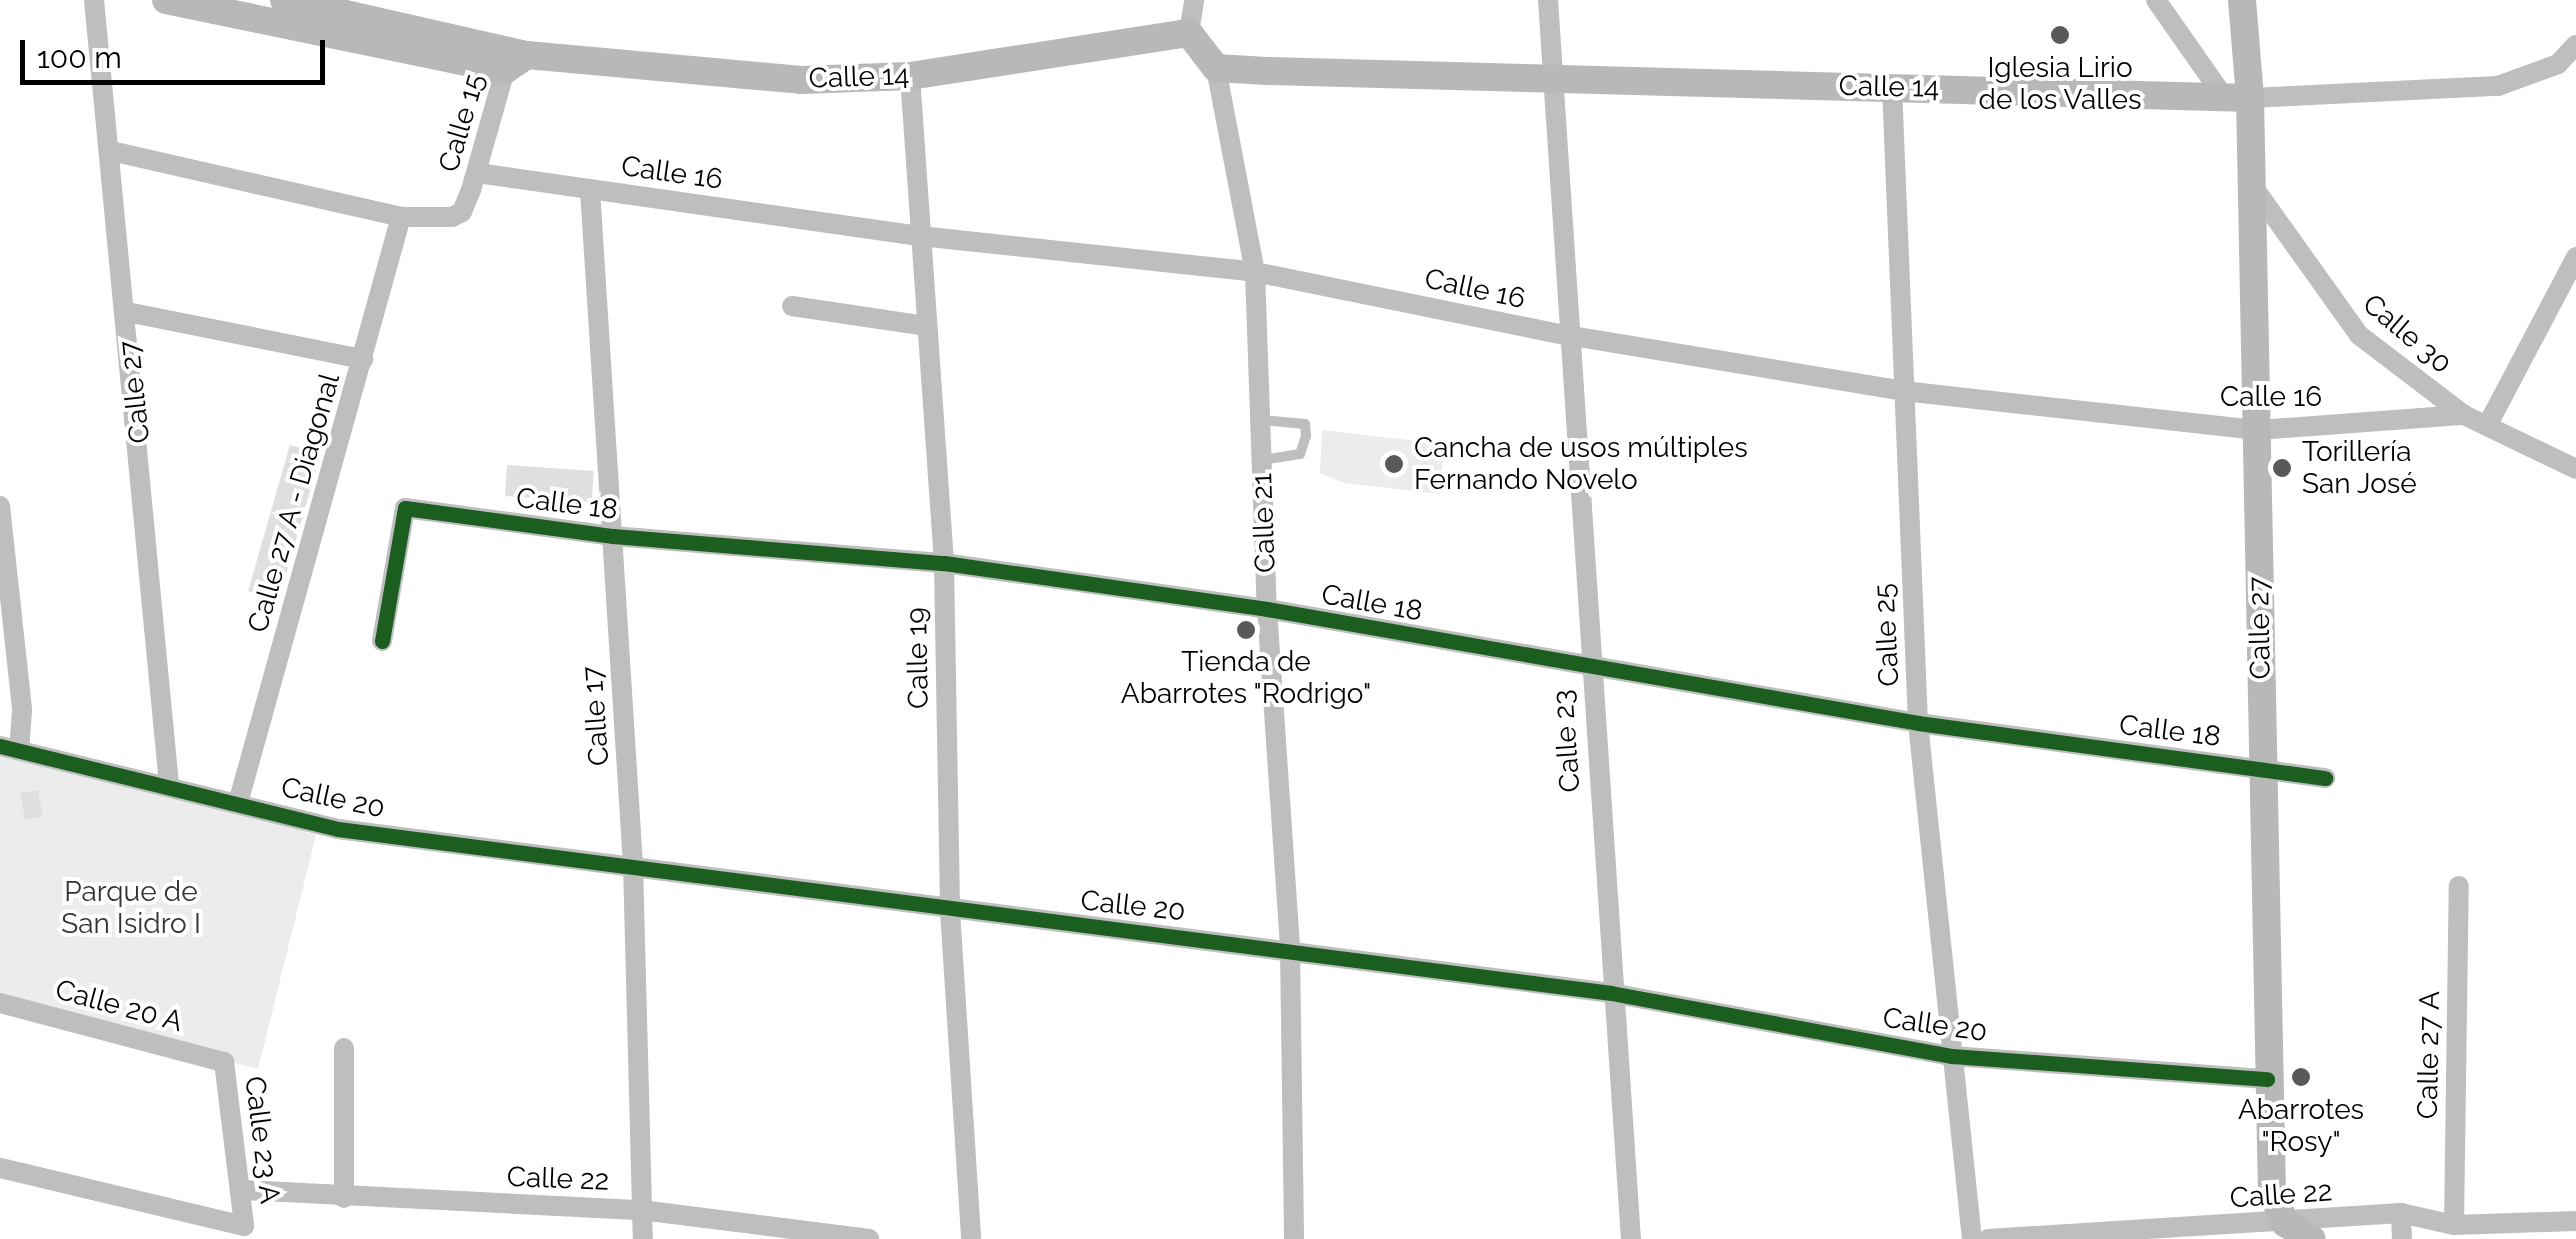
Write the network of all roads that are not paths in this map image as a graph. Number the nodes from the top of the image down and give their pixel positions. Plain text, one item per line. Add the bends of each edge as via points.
1 (94, 0) edge
2 (166, 0) edge
3 (284, 0) edge
4 (1194, 0) edge
5 (1548, 0) edge
6 (2156, 0) edge
7 (2242, 0) edge
8 (1189, 33) junction
9 (2576, 45) edge
10 (514, 57) junction
11 (1216, 68) junction
12 (910, 76) junction
13 (1556, 80) junction
14 (1892, 87) junction
15 (2237, 98) junction
16 (111, 151) junction
17 (477, 173) junction
18 (2252, 185) junction
19 (590, 190) junction
20 (401, 217) junction
21 (920, 236) junction
22 (2576, 257) edge
23 (1255, 272) junction
24 (792, 306) dead end
25 (128, 312) junction
26 (926, 326) junction
27 (1566, 335) junction
28 (363, 360) junction
29 (1903, 391) junction
30 (2464, 415) junction
31 (1260, 420) junction
32 (2487, 426) junction
33 (2258, 430) junction
34 (1262, 460) junction
35 (2576, 470) edge
36 (0, 506) edge
37 (612, 536) junction
38 (944, 563) junction
39 (1267, 609) junction
40 (382, 642) dead end
41 (1590, 668) junction
42 (1918, 723) junction
43 (9, 747) edge
44 (2262, 768) junction
45 (2325, 778) dead end
46 (169, 784) junction
47 (238, 803) junction
48 (633, 864) junction
49 (2459, 886) dead end
50 (950, 912) junction
51 (1290, 948) junction
52 (1612, 993) junction
53 (0, 1004) edge
54 (344, 1048) dead end
55 (1952, 1056) junction
56 (224, 1062) joint
57 (2267, 1078) junction
58 (0, 1168) edge
59 (242, 1190) junction
60 (344, 1198) junction
61 (641, 1210) junction
62 (2401, 1213) junction
63 (2576, 1221) edge
64 (2285, 1223) junction
65 (2454, 1225) junction
66 (643, 1239) edge
67 (869, 1239) edge
68 (971, 1239) edge
69 (1294, 1239) edge
70 (1631, 1239) edge
71 (1972, 1239) edge
72 (1988, 1239) edge
73 (2312, 1239) edge
74 (2402, 1239) edge

1 - 16 street, Calle 27
2 - 10 street
3 - 10 street
4 - 8 street
5 - 13 street, Calle 23
6 - 15 street
7 - 15 street, Calle 27
8 - 11 street, Calle 21
8 - 12 street, Calle 14
9 - 15 street, Calle 14 via 2558,64 2498,86
10 - 12 street, Calle 14 via 801,80
10 - 17 street, Calle 15
11 - 13 street, Calle 14
11 - 23 street, Calle 21
12 - 21 street, Calle 19
13 - 14 street, Calle 14
13 - 27 street, Calle 23
14 - 15 street, Calle 14
14 - 29 street, Calle 25
15 - 18 street, Calle 27
16 - 20 street
16 - 25 street, Calle 27
17 - 19 street, Calle 16
17 - 20 street, Calle 15 via 462,212 433,221
18 - 30 street, Calle 30 via 2358,335
18 - 33 street, Calle 27
19 - 21 street, Calle 16
19 - 37 street, Calle 17
20 - 28 street, Calle 27 A - Diagonal
21 - 23 street, Calle 16
21 - 26 street, Calle 19
22 - 32 street
23 - 27 street, Calle 16
23 - 31 street, Calle 21
24 - 26 street
25 - 28 street
25 - 46 street, Calle 27
26 - 38 street, Calle 19
27 - 29 street, Calle 16
27 - 41 street, Calle 23
28 - 47 street, Calle 27 A - Diagonal
29 - 33 street, Calle 16
29 - 42 street, Calle 25
30 - 32 street, Calle 30
30 - 33 street, Calle 16
31 - 34 street, Calle 21
31 - 34 lane via 1305,424 1306,436 1300,454
32 - 35 street, Calle 30
33 - 44 street, Calle 27
34 - 39 street, Calle 21
36 - 43 street via 22,710
37 - 38 street, Calle 18
37 - 40 street, Calle 18 via 405,508
37 - 48 street, Calle 17
38 - 39 street, Calle 18
38 - 50 street, Calle 19
39 - 41 street, Calle 18
39 - 51 street, Calle 21
41 - 42 street, Calle 18
41 - 52 street, Calle 23
42 - 44 street, Calle 18
42 - 55 street, Calle 25
43 - 46 street, Calle 20
44 - 45 street, Calle 18
44 - 57 street, Calle 27
46 - 47 street, Calle 20
47 - 48 street, Calle 20 via 338,828
48 - 50 street, Calle 20
48 - 61 street, Calle 17
49 - 65 street, Calle 27 A
50 - 51 street, Calle 20
50 - 68 street, Calle 19
51 - 52 street, Calle 20
51 - 69 street, Calle 21
52 - 55 street, Calle 20
52 - 70 street, Calle 23
53 - 56 street, Calle 20 A
54 - 60 street
55 - 57 street, Calle 20
55 - 71 street, Calle 25
56 - 59 street, Calle 23 A
57 - 64 street, Calle 27 via 2272,1192
58 - 59 street, Calle 23 A via 244,1226
59 - 60 street, Calle 22
60 - 61 street, Calle 22
61 - 66 street, Calle 17
61 - 67 street, Calle 22
62 - 64 street, Calle 22
62 - 65 street, Calle 22
62 - 74 street
63 - 65 street, Calle 22
64 - 72 street, Calle 22
64 - 73 street

